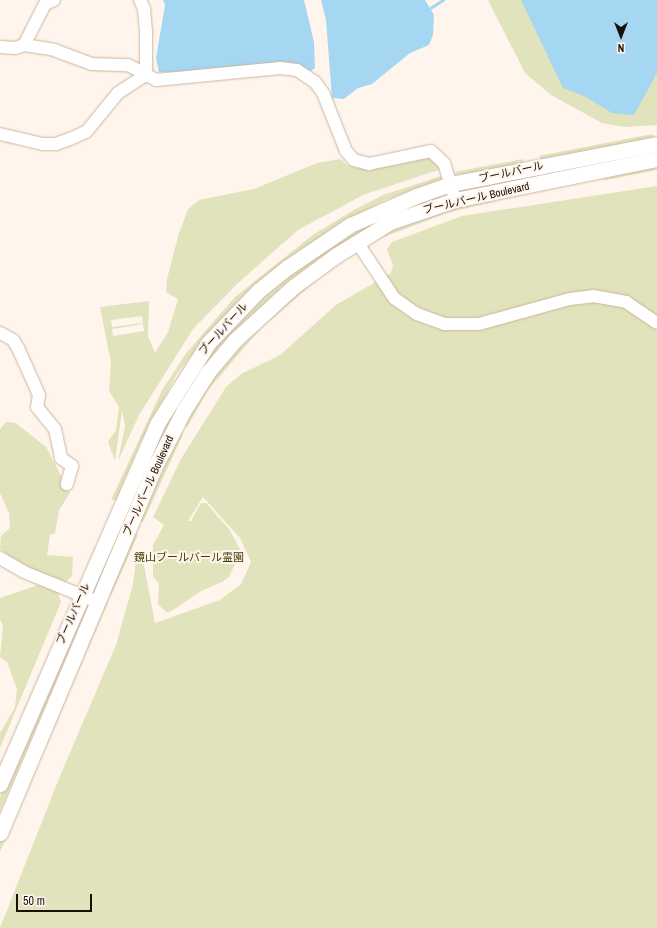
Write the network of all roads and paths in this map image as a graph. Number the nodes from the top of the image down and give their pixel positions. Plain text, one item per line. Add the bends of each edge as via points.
1 (54, 0) edge
2 (140, 0) edge
3 (24, 45) junction
4 (0, 47) edge
5 (146, 75) junction
6 (0, 134) edge
7 (657, 144) edge
8 (657, 159) edge
9 (451, 184) junction
10 (455, 200) junction
11 (357, 242) junction
12 (657, 324) edge
13 (0, 333) edge
14 (67, 484) dead end
15 (0, 558) edge
16 (82, 595) junction
17 (98, 602) junction
18 (0, 784) edge
19 (0, 833) edge

1 - 3 street via 45,4
2 - 5 street via 145,25
3 - 4 street via 15,48
3 - 5 street via 54,50 92,64 128,66
5 - 6 street via 118,93 86,132 70,139 56,144 43,144
5 - 9 street via 156,80 280,68 297,70 315,82 323,93 346,151 354,160 369,164 431,151 444,163
7 - 9 street, ブールバール
8 - 10 street, ブールバール Boulevard
9 - 10 street
9 - 16 street, ブールバール via 383,208 322,242 258,291 213,337 188,371 157,424
10 - 11 street, ブールバール Boulevard via 390,222
11 - 12 street via 394,298 417,314 444,324 479,324 557,302 593,296 626,302
11 - 17 street, ブールバール Boulevard via 293,287 260,316 208,372 184,410 154,468
13 - 14 street via 7,335 16,344 39,395 37,407 55,429 61,458 72,466
15 - 16 street via 24,572
16 - 17 street
16 - 18 street, ブールバール
17 - 19 street, ブールバール Boulevard

